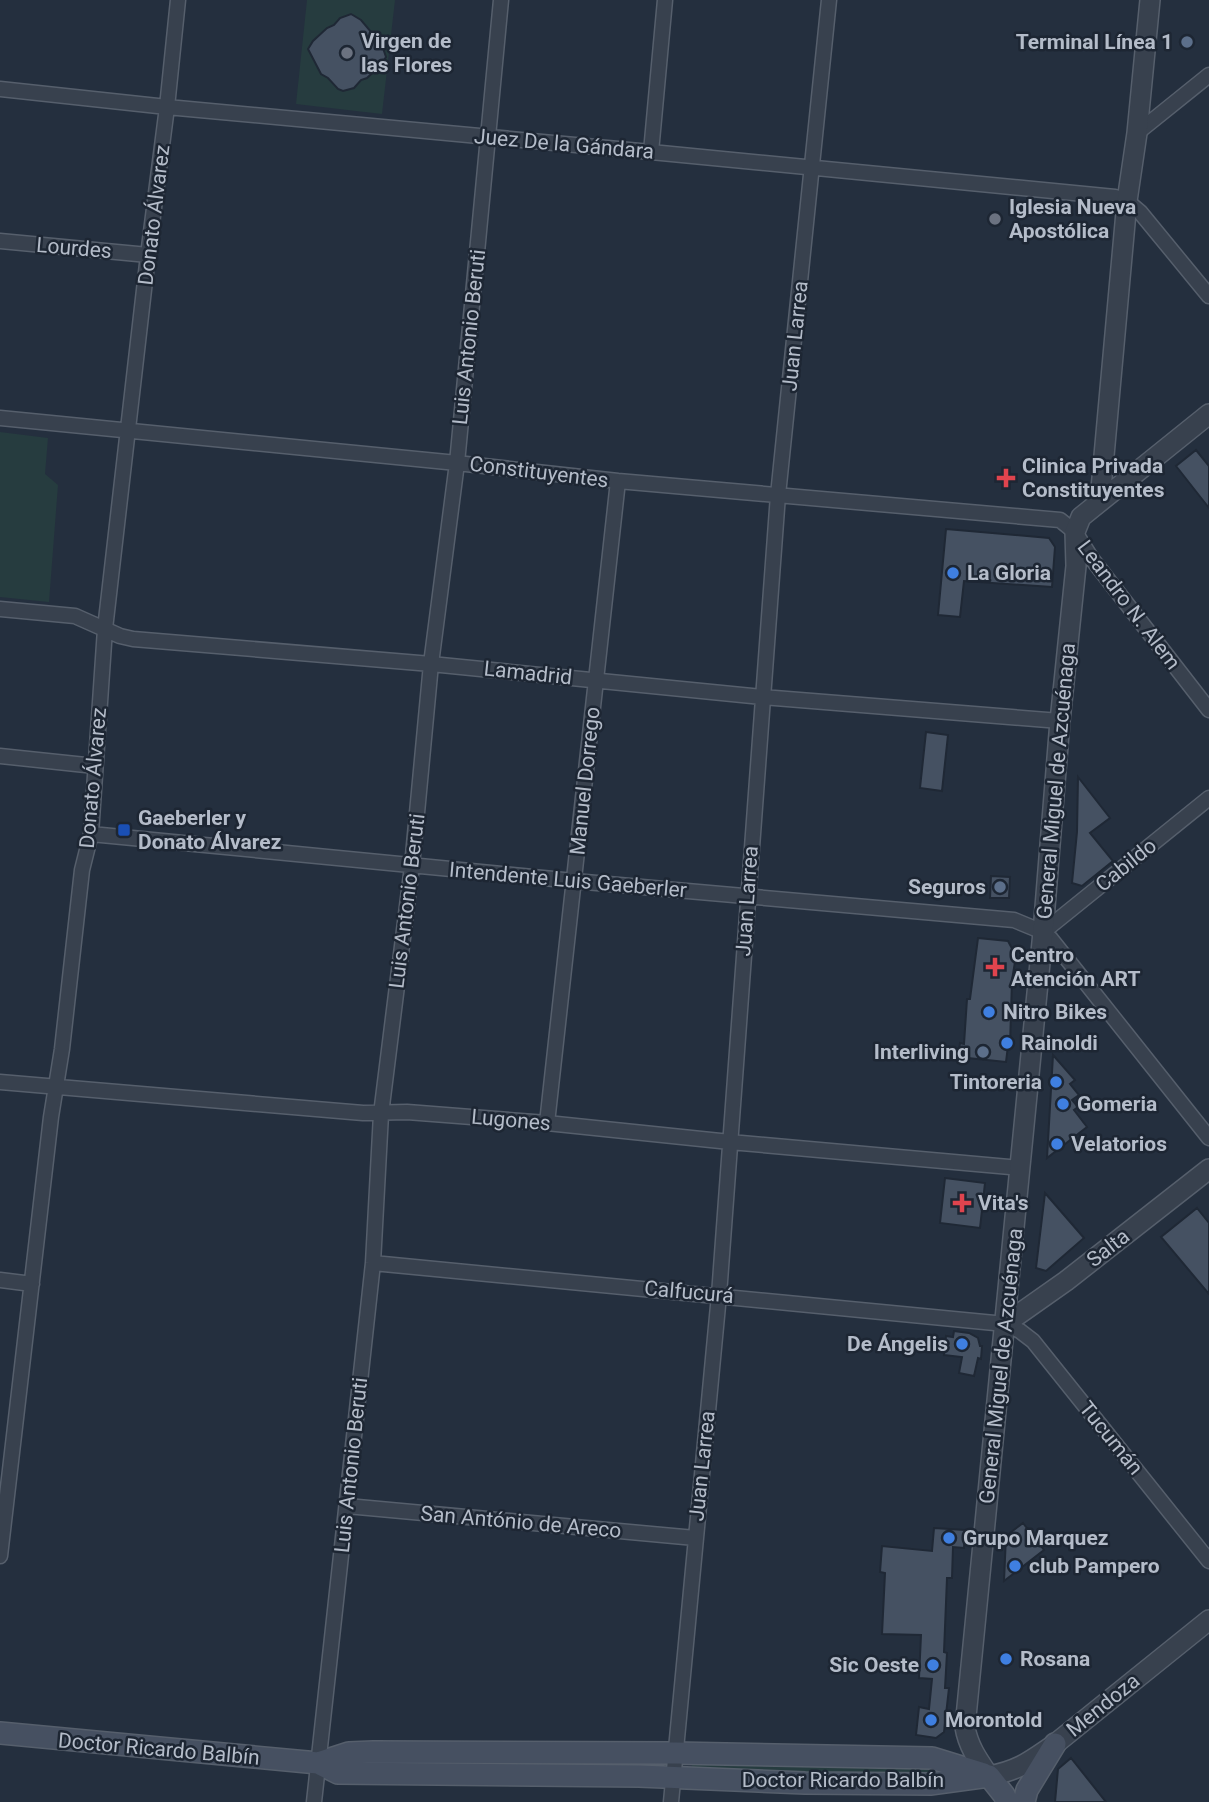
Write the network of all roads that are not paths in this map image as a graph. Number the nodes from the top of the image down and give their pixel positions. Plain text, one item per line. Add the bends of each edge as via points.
1 (178, 0) edge
2 (501, 0) edge
3 (665, 0) edge
4 (829, 0) edge
5 (1150, 0) edge
6 (1209, 75) edge
7 (0, 89) edge
8 (167, 107) junction
9 (1137, 133) junction
10 (488, 138) junction
11 (651, 152) junction
12 (812, 168) junction
13 (1127, 201) junction
14 (0, 241) edge
15 (148, 254) junction
16 (1209, 296) edge
17 (1209, 414) edge
18 (0, 418) edge
19 (129, 431) junction
20 (457, 463) junction
21 (618, 481) junction
22 (778, 495) junction
23 (1100, 500) junction
24 (1074, 532) junction
25 (0, 609) edge
26 (105, 629) junction
27 (431, 664) junction
28 (596, 680) junction
29 (762, 696) junction
30 (1209, 710) edge
31 (1060, 720) junction
32 (0, 756) edge
33 (95, 766) junction
34 (1209, 798) edge
35 (91, 834) junction
36 (412, 866) junction
37 (574, 881) junction
38 (747, 897) junction
39 (1042, 932) junction
40 (0, 1082) edge
41 (56, 1087) junction
42 (381, 1114) junction
43 (547, 1123) junction
44 (1209, 1138) edge
45 (730, 1142) junction
46 (1021, 1168) junction
47 (1209, 1169) edge
48 (373, 1263) junction
49 (0, 1280) edge
50 (32, 1284) junction
51 (719, 1295) junction
52 (1005, 1324) junction
53 (6, 1449) edge
54 (347, 1506) junction
55 (695, 1538) junction
56 (0, 1556) edge
57 (1209, 1561) edge
58 (1209, 1620) edge
59 (0, 1733) edge
60 (1055, 1744) junction
61 (675, 1753) junction
62 (318, 1763) junction
63 (989, 1776) junction
64 (673, 1777) junction
65 (314, 1802) edge
66 (671, 1802) edge
67 (988, 1802) edge
68 (1006, 1802) edge
69 (1024, 1802) edge

1 - 8 street, Donato Álvarez
2 - 10 street, Luis Antonio Beruti
3 - 11 street
4 - 12 street, Juan Larrea
5 - 9 street
6 - 9 street
7 - 8 street, Juez De la Gándara
8 - 10 street, Juez De la Gándara
8 - 15 street, Donato Álvarez
9 - 13 street
10 - 11 street, Juez De la Gándara
10 - 20 street, Luis Antonio Beruti
11 - 12 street, Juez De la Gándara
12 - 13 street, Juez De la Gándara
12 - 22 street, Juan Larrea
13 - 16 street
13 - 23 street
14 - 15 street, Lourdes
15 - 19 street, Donato Álvarez
17 - 23 street
18 - 19 street, Constituyentes
19 - 20 street, Constituyentes
19 - 26 street, Donato Álvarez
20 - 21 street, Constituyentes
20 - 27 street, Luis Antonio Beruti
21 - 22 street, Constituyentes
21 - 28 street, Manuel Dorrego
22 - 24 street, Constituyentes via 1060,520
22 - 29 street, Juan Larrea
23 - 24 street via 1081,517
24 - 30 street, Leandro N. Alem
24 - 31 street, General Miguel de Azcuénaga via 1076,566
25 - 26 street, Lamadrid via 75,617
26 - 27 street, Lamadrid via 134,639
26 - 33 street, Donato Álvarez
27 - 28 street, Lamadrid
27 - 36 street, Luis Antonio Beruti
28 - 29 street, Lamadrid
28 - 37 street, Manuel Dorrego
29 - 31 street, Lamadrid
29 - 38 street, Juan Larrea
31 - 39 street, General Miguel de Azcuénaga
32 - 33 street
33 - 35 street, Donato Álvarez
34 - 39 street, Cabildo
35 - 36 street, Intendente Luis Gaeberler
35 - 41 street, Donato Álvarez via 82,870
36 - 37 street, Intendente Luis Gaeberler
36 - 42 street, Luis Antonio Beruti
37 - 38 street, Intendente Luis Gaeberler
37 - 43 street, Manuel Dorrego
38 - 39 street, Intendente Luis Gaeberler via 1014,920
38 - 45 street, Juan Larrea
39 - 44 street
39 - 46 street, General Miguel de Azcuénaga
40 - 41 street, Lugones
41 - 42 street, Lugones
41 - 50 street, Donato Álvarez
42 - 43 street, Lugones
42 - 48 street, Luis Antonio Beruti
43 - 45 street, Lugones
45 - 46 street, Lugones
45 - 51 street, Juan Larrea
46 - 52 street, General Miguel de Azcuénaga
47 - 52 street, Salta
48 - 51 street, Calfucurá
48 - 54 street, Luis Antonio Beruti
49 - 50 street
50 - 53 street, Donato Álvarez
51 - 52 street, Calfucurá
51 - 55 street, Juan Larrea
52 - 57 street, Tucumán via 1033,1342
52 - 63 street, General Miguel de Azcuénaga via 965,1727 973,1752
53 - 56 street, Donato Álvarez
54 - 55 street, San António de Areco
54 - 62 street, Luis Antonio Beruti
55 - 61 street, Juan Larrea
58 - 60 street, Mendoza
59 - 62 main road, Doctor Ricardo Balbín
60 - 63 street, Mendoza via 1013,1771
60 - 69 main road
61 - 62 main road, Doctor Ricardo Balbín via 361,1752
61 - 63 main road, Doctor Ricardo Balbín via 932,1758
61 - 64 street, Juan Larrea
62 - 64 main road, Doctor Ricardo Balbín via 338,1773
62 - 65 street, Luis Antonio Beruti
63 - 64 main road, Doctor Ricardo Balbín via 930,1784
63 - 67 main road
63 - 68 main road
64 - 66 street, Juan Larrea

